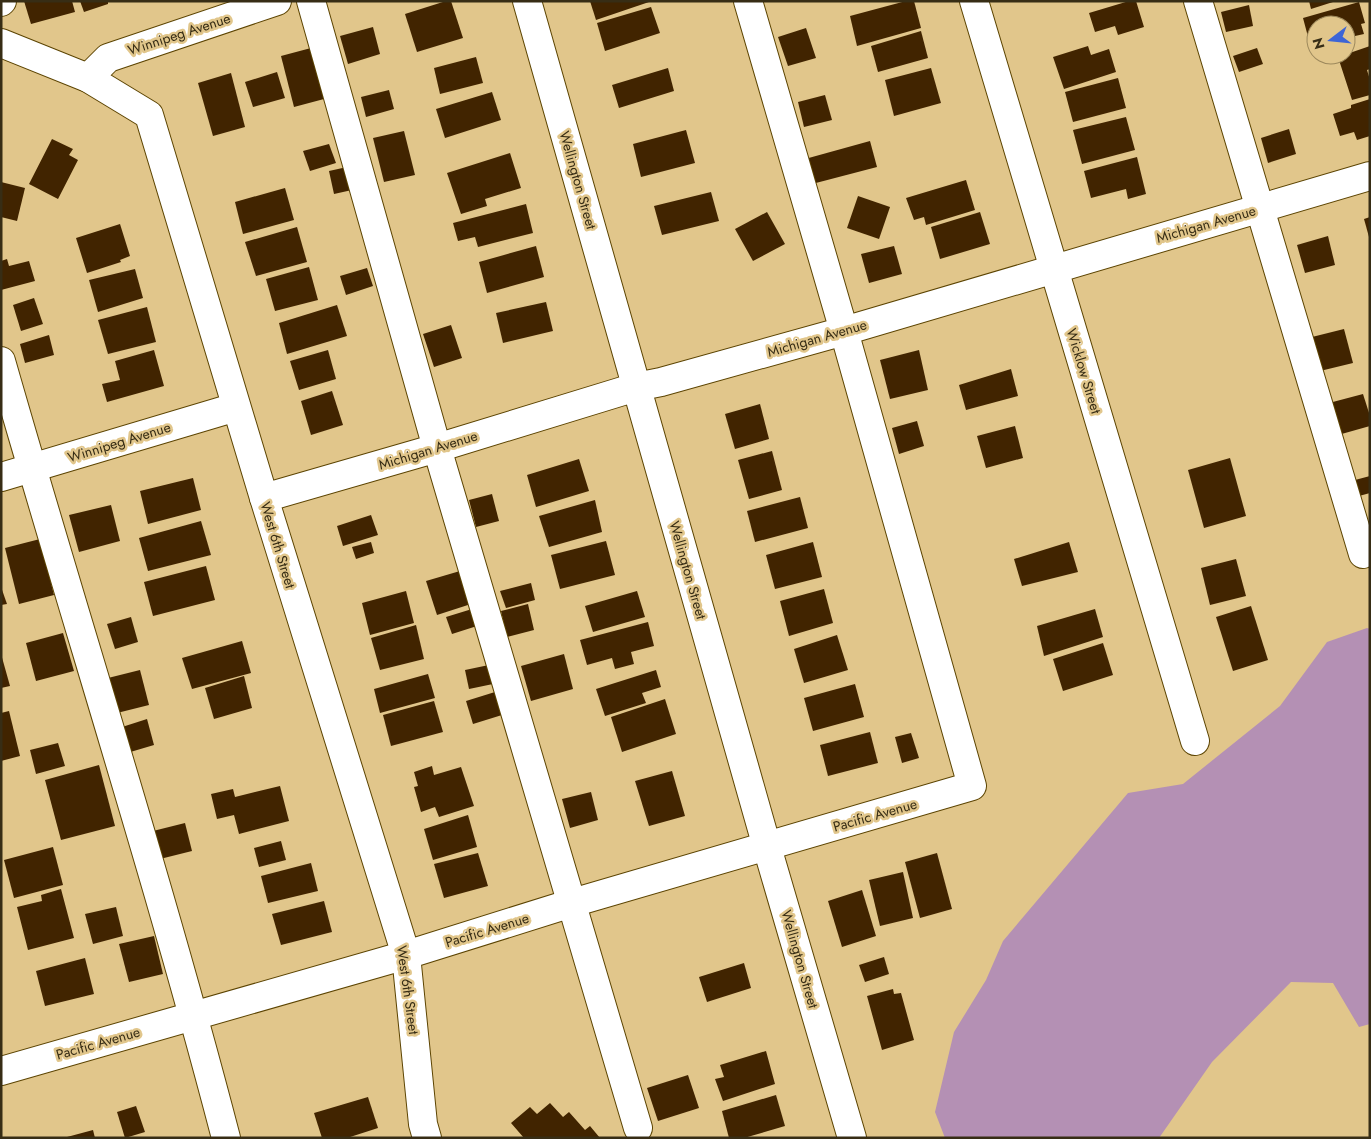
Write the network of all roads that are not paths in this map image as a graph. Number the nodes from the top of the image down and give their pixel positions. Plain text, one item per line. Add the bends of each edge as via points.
1 (276, 1) edge
2 (311, 1) edge
3 (527, 1) edge
4 (748, 1) edge
5 (974, 1) edge
6 (1198, 1) edge
7 (1, 43) edge
8 (88, 78) junction
9 (1370, 176) edge
10 (1260, 208) junction
11 (1054, 268) junction
12 (844, 331) junction
13 (1, 361) edge
14 (636, 387) junction
15 (236, 407) junction
16 (437, 448) junction
17 (32, 468) junction
18 (1, 477) edge
19 (264, 498) junction
20 (1363, 554) dead end
21 (1195, 741) dead end
22 (767, 847) junction
23 (572, 903) junction
24 (406, 955) junction
25 (194, 1015) junction
26 (1, 1071) edge
27 (638, 1128) dead end
28 (226, 1138) edge
29 (427, 1138) edge
30 (852, 1138) edge

1 - 8 street, Winnipeg Avenue via 108,58
2 - 16 street
3 - 14 street, Wellington Street
4 - 12 street
5 - 11 street, Wicklow Street
6 - 10 street
7 - 8 street, West 6th Street
8 - 15 street, West 6th Street via 149,115
9 - 10 street, Michigan Avenue
10 - 11 street, Michigan Avenue
10 - 20 street
11 - 12 street, Michigan Avenue
11 - 21 street, Wicklow Street
12 - 14 street, Michigan Avenue
12 - 22 street, Pacific Avenue via 972,786
13 - 17 street
14 - 16 street, Michigan Avenue
14 - 22 street, Wellington Street
15 - 17 street, Winnipeg Avenue
15 - 19 street, West 6th Street
16 - 19 street, Michigan Avenue
16 - 23 street
17 - 18 street, Winnipeg Avenue
17 - 25 street
19 - 24 street, West 6th Street
22 - 23 street, Pacific Avenue
22 - 30 street, Wellington Street
23 - 24 street, Pacific Avenue
23 - 27 street
24 - 25 street, Pacific Avenue
24 - 29 street, West 6th Street
25 - 26 street, Pacific Avenue
25 - 28 street

